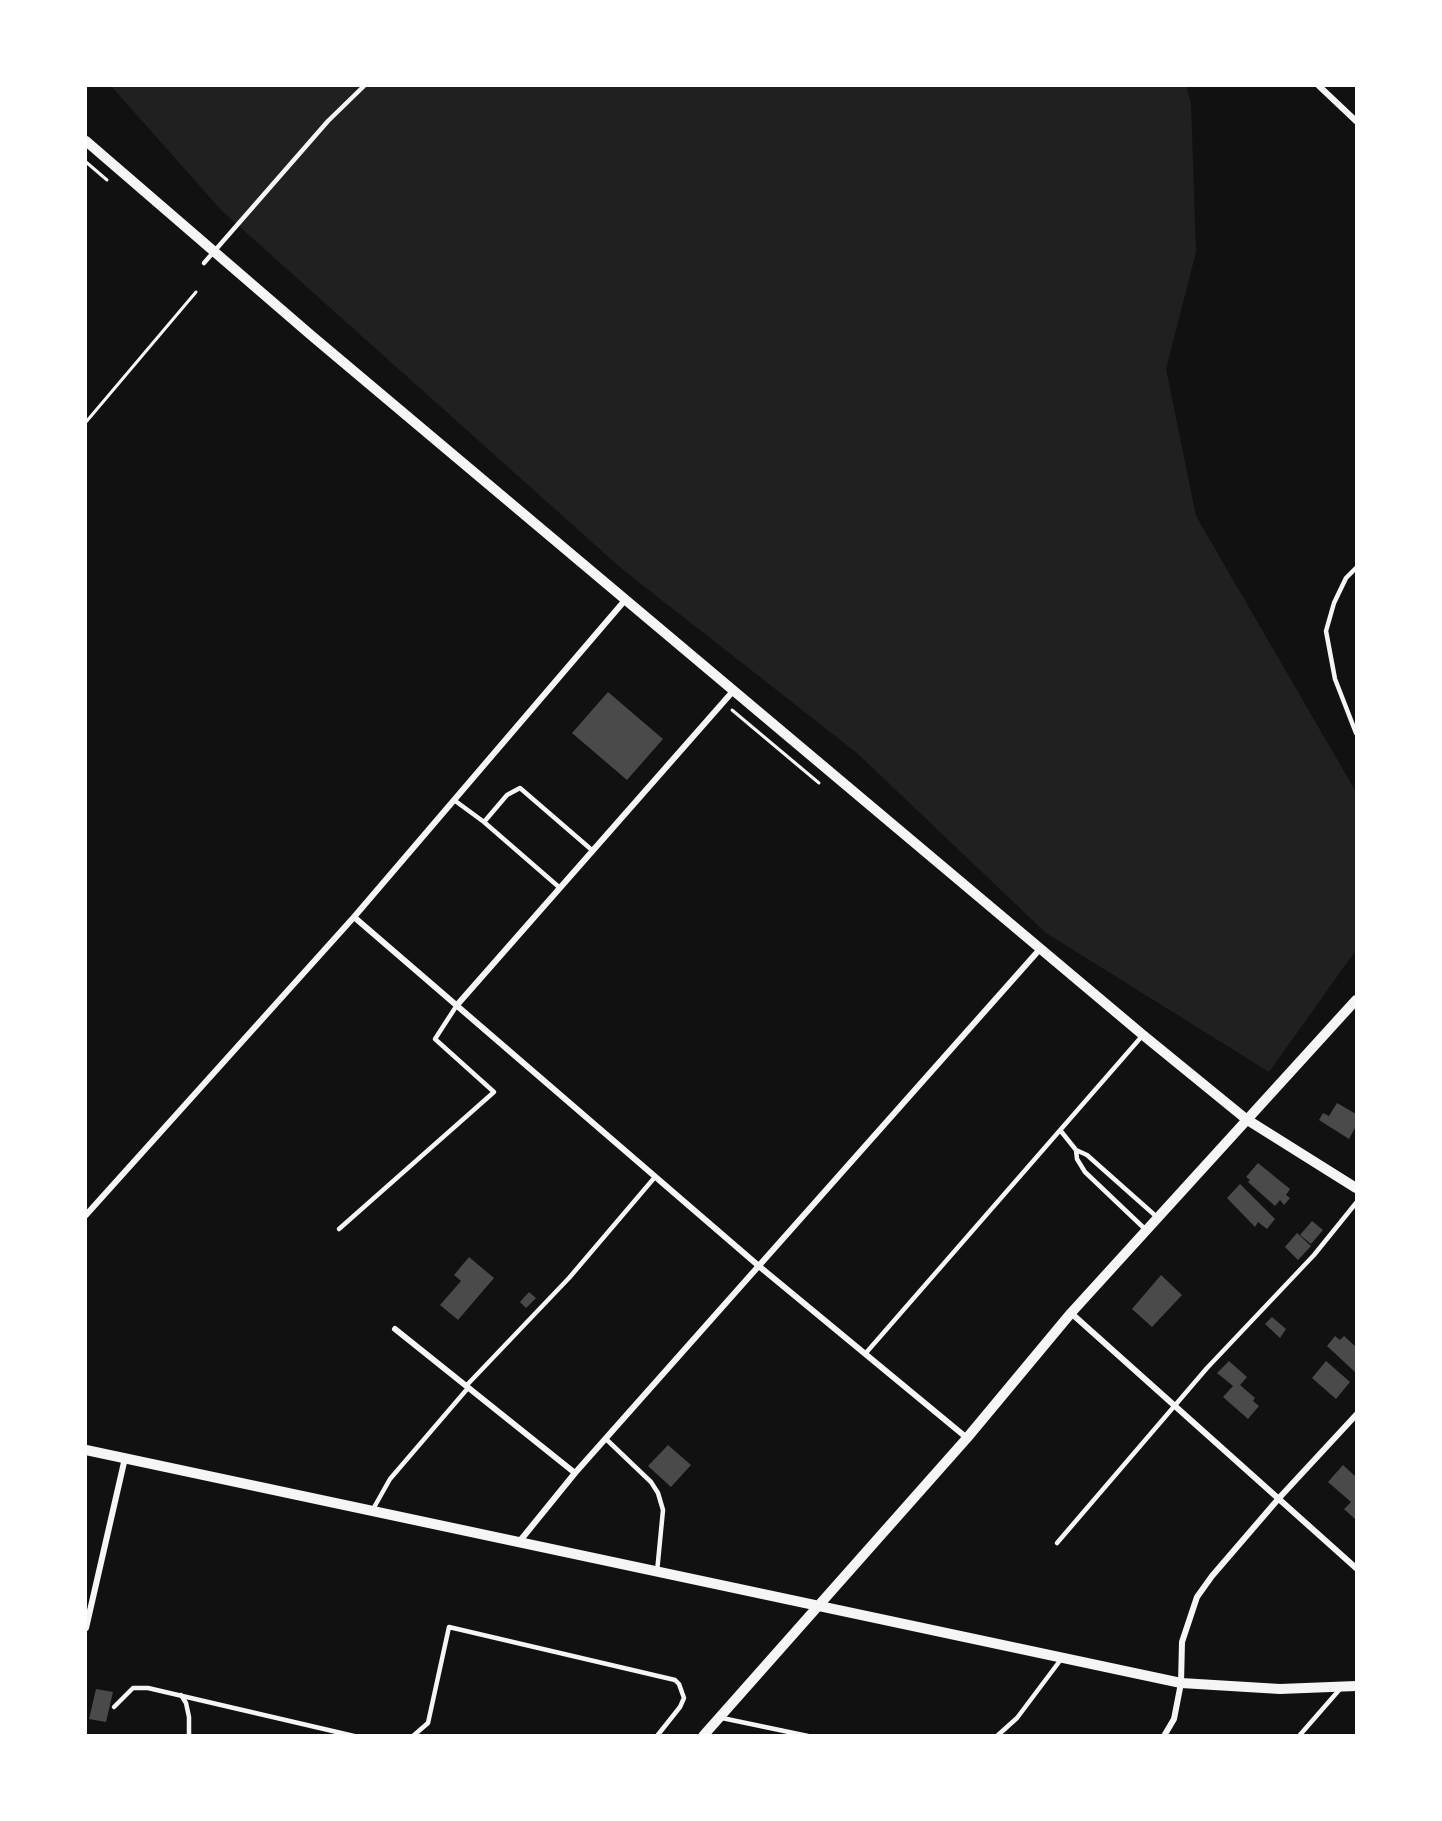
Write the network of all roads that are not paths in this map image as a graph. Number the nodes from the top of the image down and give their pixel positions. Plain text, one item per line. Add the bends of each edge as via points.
1 (364, 86) edge
2 (1319, 86) edge
3 (1356, 121) edge
4 (86, 141) edge
5 (214, 253) junction
6 (204, 263) dead end
7 (1356, 568) edge
8 (626, 599) junction
9 (734, 690) junction
10 (1356, 733) edge
11 (454, 800) junction
12 (484, 822) junction
13 (593, 851) junction
14 (560, 888) junction
15 (354, 917) junction
16 (1040, 949) junction
17 (1356, 1000) edge
18 (457, 1005) junction
19 (1143, 1035) junction
20 (1246, 1119) junction
21 (1060, 1130) junction
22 (1076, 1150) junction
23 (655, 1177) junction
24 (1356, 1188) edge
25 (1356, 1203) edge
26 (86, 1215) edge
27 (1158, 1218) junction
28 (339, 1229) dead end
29 (1146, 1231) junction
30 (760, 1267) junction
31 (1071, 1313) junction
32 (395, 1329) dead end
33 (865, 1354) junction
34 (467, 1387) junction
35 (1176, 1406) junction
36 (1356, 1415) edge
37 (606, 1438) junction
38 (967, 1438) junction
39 (86, 1450) edge
40 (125, 1458) junction
41 (575, 1473) junction
42 (1280, 1497) junction
43 (372, 1511) junction
44 (519, 1542) junction
45 (1058, 1543) dead end
46 (1356, 1568) edge
47 (657, 1572) junction
48 (818, 1607) junction
49 (86, 1628) edge
50 (1062, 1658) junction
51 (1181, 1683) junction
52 (1341, 1686) junction
53 (1356, 1686) edge
54 (181, 1695) junction
55 (114, 1707) dead end
56 (719, 1717) junction
57 (189, 1736) edge
58 (354, 1736) edge
59 (413, 1736) edge
60 (657, 1736) edge
61 (703, 1736) edge
62 (808, 1736) edge
63 (997, 1736) edge
64 (1164, 1736) edge
65 (1299, 1736) edge

1 - 5 lane via 328,121
2 - 3 street
4 - 5 street
5 - 6 lane
5 - 8 street
7 - 10 lane via 1346,578 1334,603 1326,631 1335,679
8 - 9 street
8 - 11 street
9 - 13 street
9 - 16 street
11 - 12 lane
11 - 15 street
12 - 13 lane via 507,795 520,788
12 - 14 lane
13 - 14 street
14 - 18 street
15 - 18 street
15 - 26 street
16 - 19 street
16 - 30 street
17 - 20 street
18 - 23 street
18 - 28 lane via 435,1039 494,1092
19 - 20 street
19 - 21 lane
20 - 24 street
20 - 27 street
21 - 22 lane
21 - 33 lane
22 - 27 lane via 1087,1155
22 - 29 lane via 1085,1172
23 - 30 street
23 - 34 lane
25 - 35 lane via 1314,1255
27 - 29 street
29 - 31 street
30 - 33 street
30 - 37 street
31 - 35 street
31 - 38 street
32 - 34 street
33 - 38 street
34 - 41 street
34 - 43 lane via 390,1479
35 - 42 street
35 - 45 lane
36 - 42 street
37 - 41 street
37 - 47 lane via 658,1493 663,1509
38 - 48 street
39 - 40 street
40 - 43 street
40 - 49 street
41 - 44 street
42 - 46 street
42 - 51 street via 1197,1597 1182,1642
43 - 44 street
44 - 47 street
47 - 48 street
48 - 50 street
48 - 56 street
50 - 51 street
50 - 63 lane via 1017,1718
51 - 52 street via 1280,1689
51 - 64 street via 1174,1719
52 - 53 street
52 - 65 lane
54 - 55 lane via 133,1688
54 - 57 lane via 189,1718
54 - 58 lane
56 - 61 street
56 - 62 lane
59 - 60 lane via 428,1723 449,1627 675,1680 684,1698

